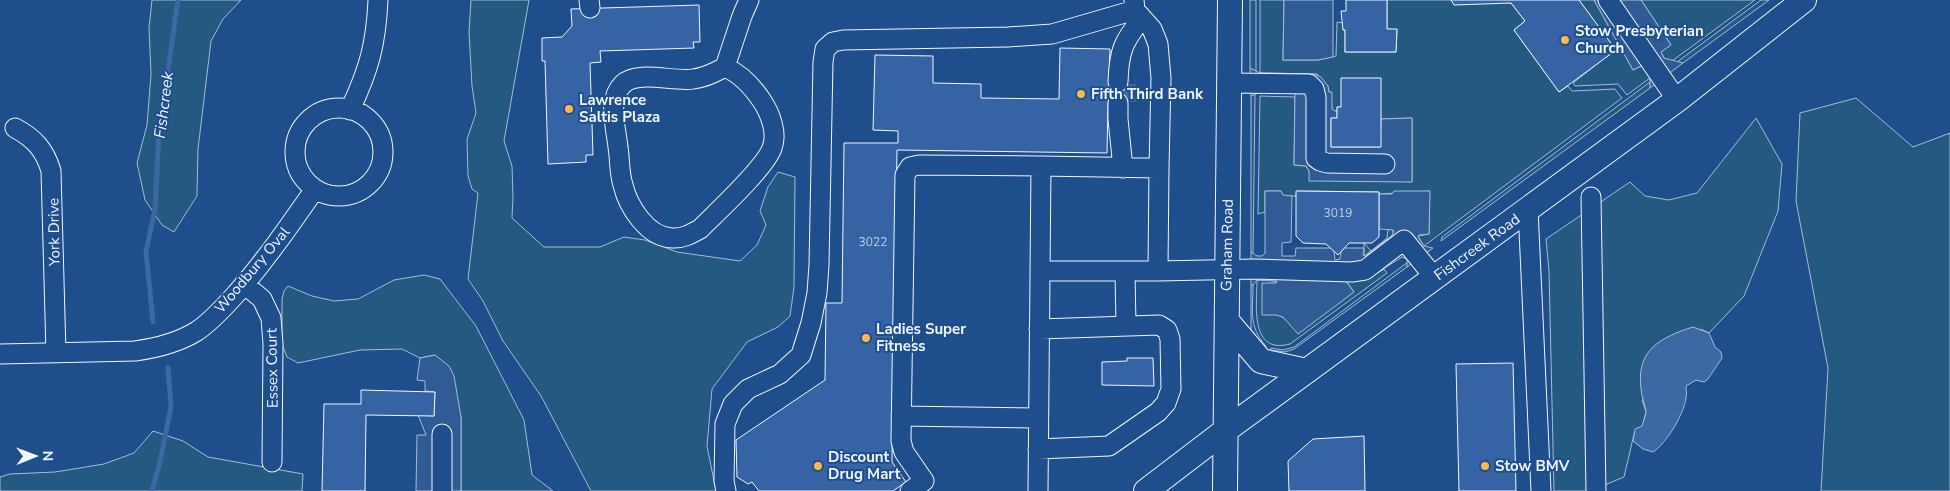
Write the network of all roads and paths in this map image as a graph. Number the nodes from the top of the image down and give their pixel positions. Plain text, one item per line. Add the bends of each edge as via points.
1 (378, 0) edge
2 (749, 0) edge
3 (1230, 0) edge
4 (1608, 0) edge
5 (1804, 0) edge
6 (1137, 9) edge
7 (725, 67) junction
8 (1229, 83) junction
9 (1677, 100) junction
10 (350, 110) junction
11 (15, 128) dead end
12 (1385, 164) dead end
13 (1041, 166) junction
14 (1124, 168) junction
15 (1159, 168) junction
16 (315, 189) junction
17 (1591, 196) dead end
18 (1528, 210) junction
19 (1226, 269) junction
20 (1040, 271) junction
21 (1158, 271) junction
22 (1125, 273) junction
23 (1435, 278) junction
24 (244, 284) junction
25 (1226, 321) junction
26 (1126, 326) junction
27 (1039, 328) junction
28 (56, 353) junction
29 (0, 354) edge
30 (1307, 371) junction
31 (901, 416) junction
32 (1038, 418) junction
33 (1226, 430) junction
34 (442, 434) dead end
35 (1038, 449) junction
36 (272, 462) dead end
37 (442, 491) edge
38 (726, 491) edge
39 (910, 491) edge
40 (1038, 491) edge
41 (1146, 491) edge
42 (1225, 491) edge
43 (1541, 491) edge
44 (1596, 491) edge

1 - 10 street via 374,43 365,77
2 - 7 street
3 - 8 main road, Graham Road
4 - 9 street
5 - 9 main road, Fishcreek Road
6 - 14 street via 1125,39 1118,93
6 - 15 street via 1152,29 1158,44 1161,78
6 - 38 street via 1052,34 844,40 833,42 825,49 819,265 811,322 802,355 780,374 748,390 733,404 725,424
7 - 7 street via 694,79 633,78 623,83 616,93 614,110 623,186 640,220 656,234 671,238 700,230 764,162 773,148 774,130 766,108 738,73
8 - 12 street via 1309,84 1316,97 1316,158 1327,163
8 - 19 main road, Graham Road
9 - 18 main road, Fishcreek Road
10 - 16 street via 335,107 315,113 298,133 295,151 298,171
10 - 16 street via 358,112 379,133 384,153 380,168 372,182 355,192 333,195
11 - 28 street, York Drive via 36,141 51,171
13 - 14 street
13 - 20 street
13 - 31 street via 910,167 906,175
14 - 15 street
15 - 21 street
16 - 24 street, Woodbury Oval
17 - 44 street
18 - 23 main road, Fishcreek Road
18 - 43 street
19 - 21 street
19 - 23 street via 1365,270 1404,240
19 - 25 main road, Graham Road
20 - 22 street
20 - 27 street
21 - 22 street
22 - 26 street
23 - 30 main road, Fishcreek Road
24 - 28 street, Woodbury Oval via 207,323 178,341 135,351
24 - 36 street, Essex Court via 262,299 271,318
25 - 30 main road via 1261,361
25 - 33 main road, Graham Road
26 - 27 street
26 - 35 street via 1159,324 1167,330 1171,389 1166,403 1110,446
27 - 32 street
28 - 29 street, Woodbury Oval
30 - 33 main road, Fishcreek Road
31 - 32 street
31 - 39 street via 904,452 924,481
32 - 35 street
33 - 41 main road, Fishcreek Road
33 - 42 main road, Graham Road
34 - 37 street
35 - 40 street

